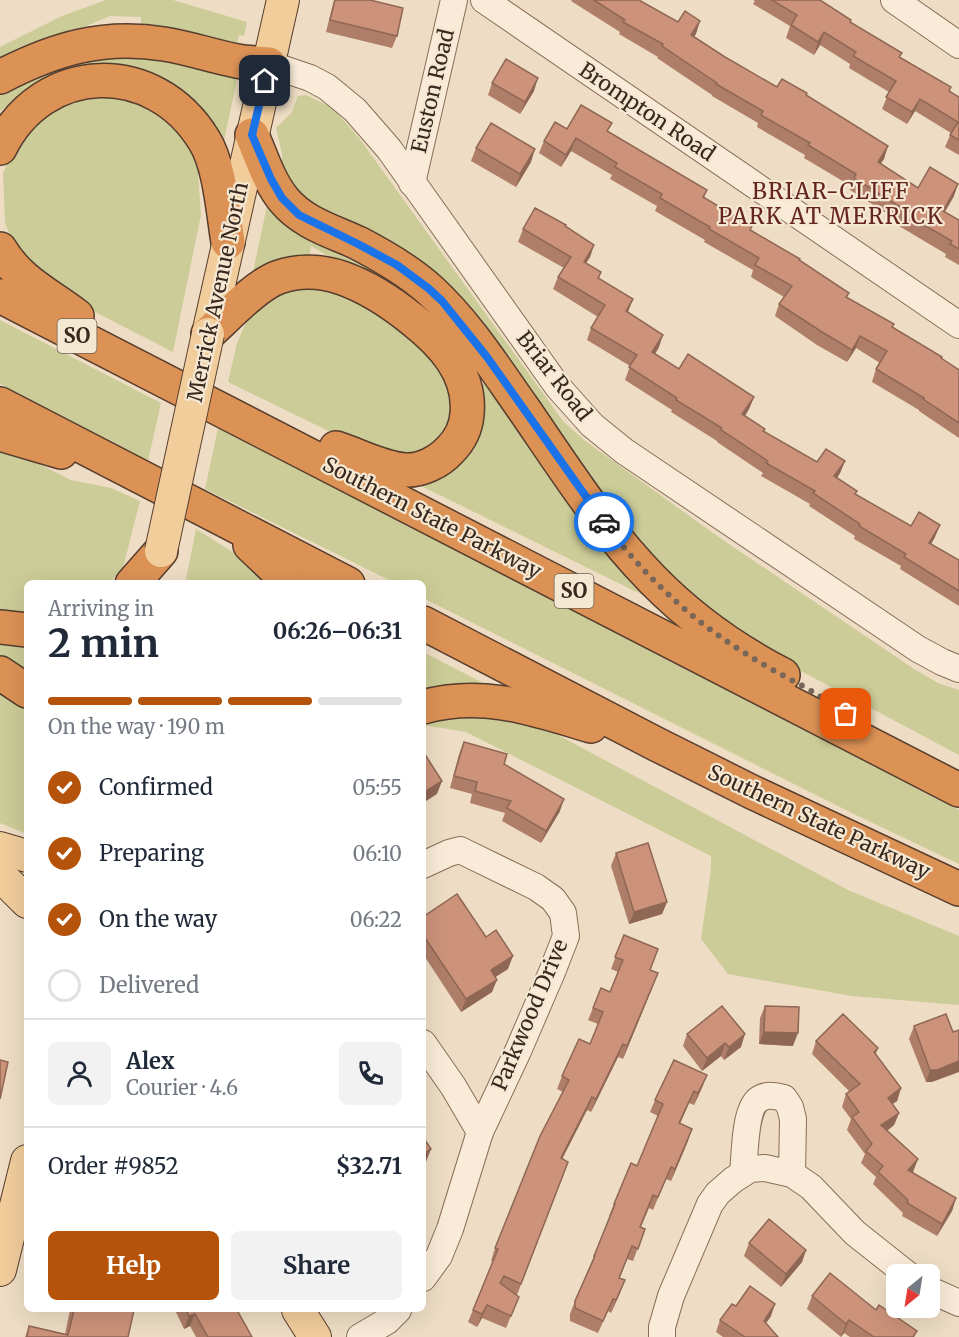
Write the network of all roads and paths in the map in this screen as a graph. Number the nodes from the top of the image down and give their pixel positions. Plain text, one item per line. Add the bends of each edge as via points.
1 (283, 0) edge
2 (454, 0) edge
3 (484, 0) edge
4 (894, 0) edge
5 (959, 45) edge
6 (269, 63) junction
7 (0, 77) edge
8 (252, 135) junction
9 (0, 148) edge
10 (412, 183) junction
11 (228, 242) junction
12 (0, 249) edge
13 (0, 296) edge
14 (959, 325) edge
15 (208, 334) junction
16 (154, 376) junction
17 (0, 404) edge
18 (231, 414) junction
19 (0, 434) edge
20 (137, 475) junction
21 (217, 516) junction
22 (161, 551) junction
23 (136, 580) edge
24 (154, 580) edge
25 (287, 580) edge
26 (340, 580) edge
27 (426, 625) edge
28 (0, 627) edge
29 (24, 630) edge
30 (959, 669) edge
31 (0, 673) edge
32 (24, 689) edge
33 (426, 706) edge
34 (658, 745) junction
35 (917, 768) junction
36 (959, 790) edge
37 (0, 848) edge
38 (24, 855) edge
39 (426, 864) edge
40 (0, 875) edge
41 (959, 889) edge
42 (24, 899) edge
43 (426, 1047) edge
44 (480, 1132) junction
45 (24, 1173) edge
46 (743, 1173) junction
47 (792, 1174) junction
48 (894, 1264) edge
49 (0, 1270) edge
50 (426, 1274) edge
51 (940, 1294) edge
52 (959, 1303) edge
53 (299, 1312) edge
54 (396, 1312) edge
55 (315, 1337) edge
56 (360, 1337) edge
57 (662, 1337) edge

1 - 6 main road, Merrick Avenue North
2 - 10 street, Euston Road
3 - 14 street, Brompton Road
4 - 5 street
6 - 7 highway via 122,41 62,50
6 - 8 main road, Merrick Avenue North
6 - 10 street, Briar Road via 327,87 355,110
8 - 11 main road, Merrick Avenue North
8 - 35 highway via 276,189 299,215 397,265 442,301 487,357 612,533 670,597 730,644 829,700
9 - 11 highway via 30,108 53,92 83,81 128,82 142,87 180,110 206,142 217,178
10 - 30 street, Briar Road via 558,387 592,425 624,451 909,642
11 - 15 main road, Merrick Avenue North
12 - 16 highway via 30,283
13 - 16 highway, Southern State Parkway / SO
15 - 18 highway via 270,281 301,273 327,274 384,299 427,331 456,366 468,399 467,420 454,446 439,459 414,470 381,465
15 - 22 main road, Merrick Avenue North, bridge
16 - 18 highway, Southern State Parkway / SO
17 - 20 highway
18 - 35 highway, Southern State Parkway / SO
19 - 20 highway
20 - 21 highway
21 - 25 highway
21 - 26 highway
22 - 23 highway
22 - 24 main road, Merrick Avenue North
27 - 34 highway, Southern State Parkway
28 - 29 highway
31 - 32 highway
33 - 34 highway via 487,700
34 - 41 highway, Southern State Parkway
35 - 36 highway, Southern State Parkway / SO
37 - 38 main road
39 - 44 street, Parkwood Drive via 460,850 536,887 553,899 563,913 566,936
40 - 42 main road
43 - 44 street, Parkwood Drive
44 - 50 street, Parkwood Drive via 450,1229 439,1256
45 - 49 main road
46 - 47 street via 765,1168
46 - 47 street via 751,1111 756,1101 769,1096 784,1098 790,1107
46 - 57 street via 710,1204 671,1296
47 - 48 street
51 - 52 street
53 - 55 main road
54 - 56 street

